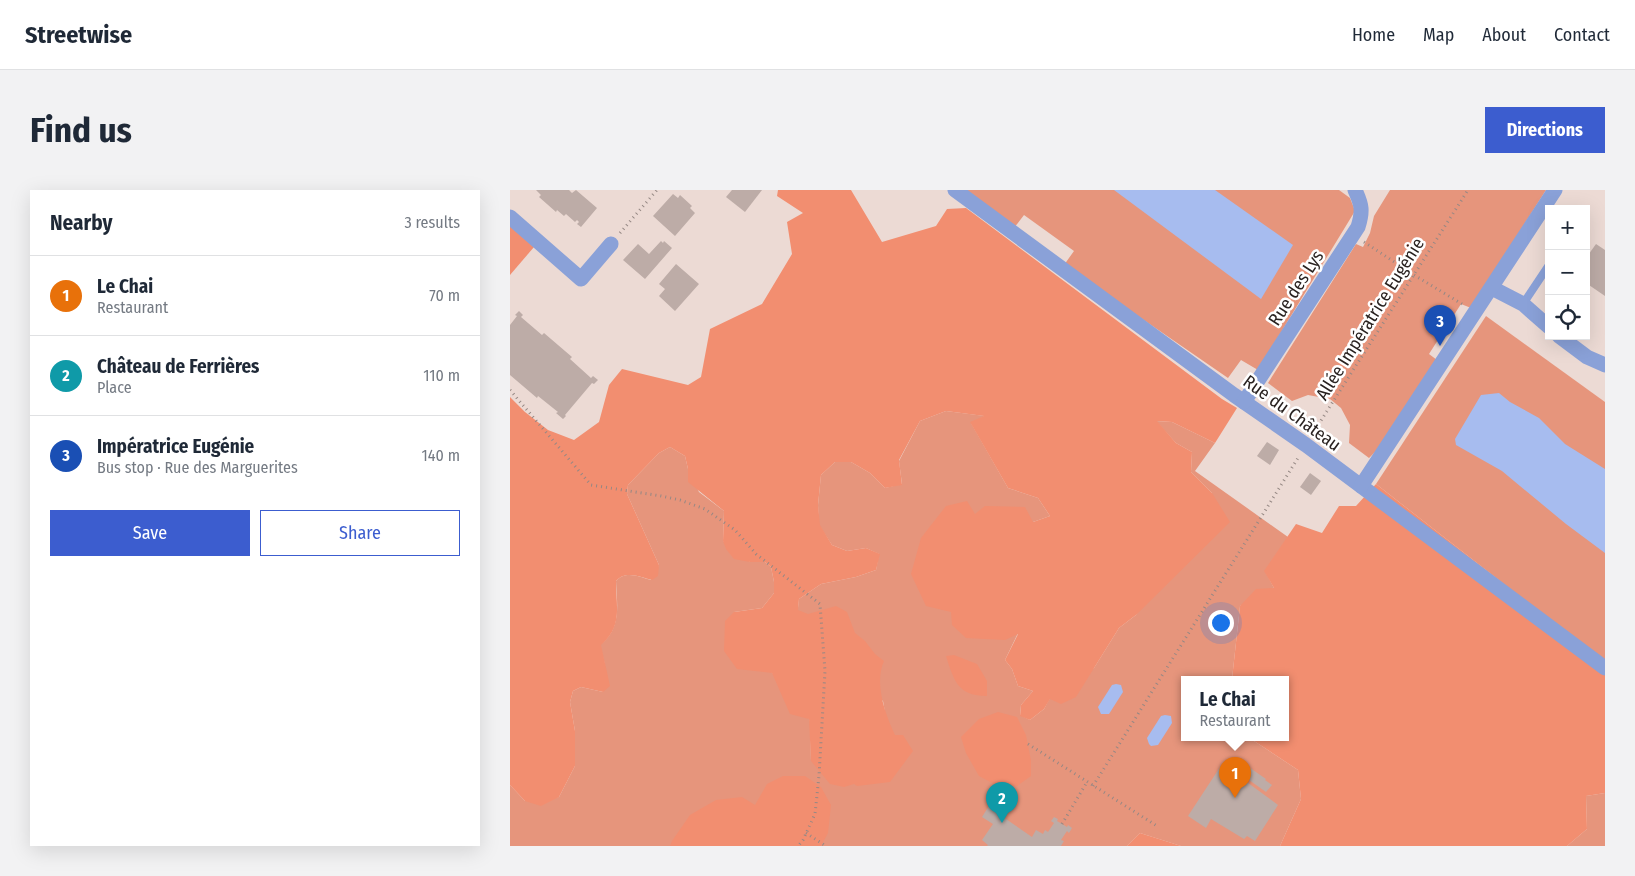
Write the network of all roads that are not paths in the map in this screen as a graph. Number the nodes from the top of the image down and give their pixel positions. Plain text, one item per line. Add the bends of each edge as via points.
1 (955, 190) edge
2 (1354, 190) edge
3 (1555, 190) edge
4 (510, 217) edge
5 (611, 244) road end
6 (1545, 271) edge
7 (1492, 288) junction
8 (1524, 304) junction
9 (1545, 323) edge
10 (1564, 340) edge
11 (1605, 366) edge
12 (1244, 402) junction
13 (1362, 486) junction
14 (1605, 668) edge

1 - 12 street, Rue du Château
2 - 12 street, Rue des Lys via 1362,206 1362,217 1354,235
3 - 7 street
4 - 5 street via 581,279
6 - 8 lane
7 - 8 street
7 - 13 street
8 - 9 street
10 - 11 street
12 - 13 street, Rue du Château
13 - 14 street, Rue du Château

